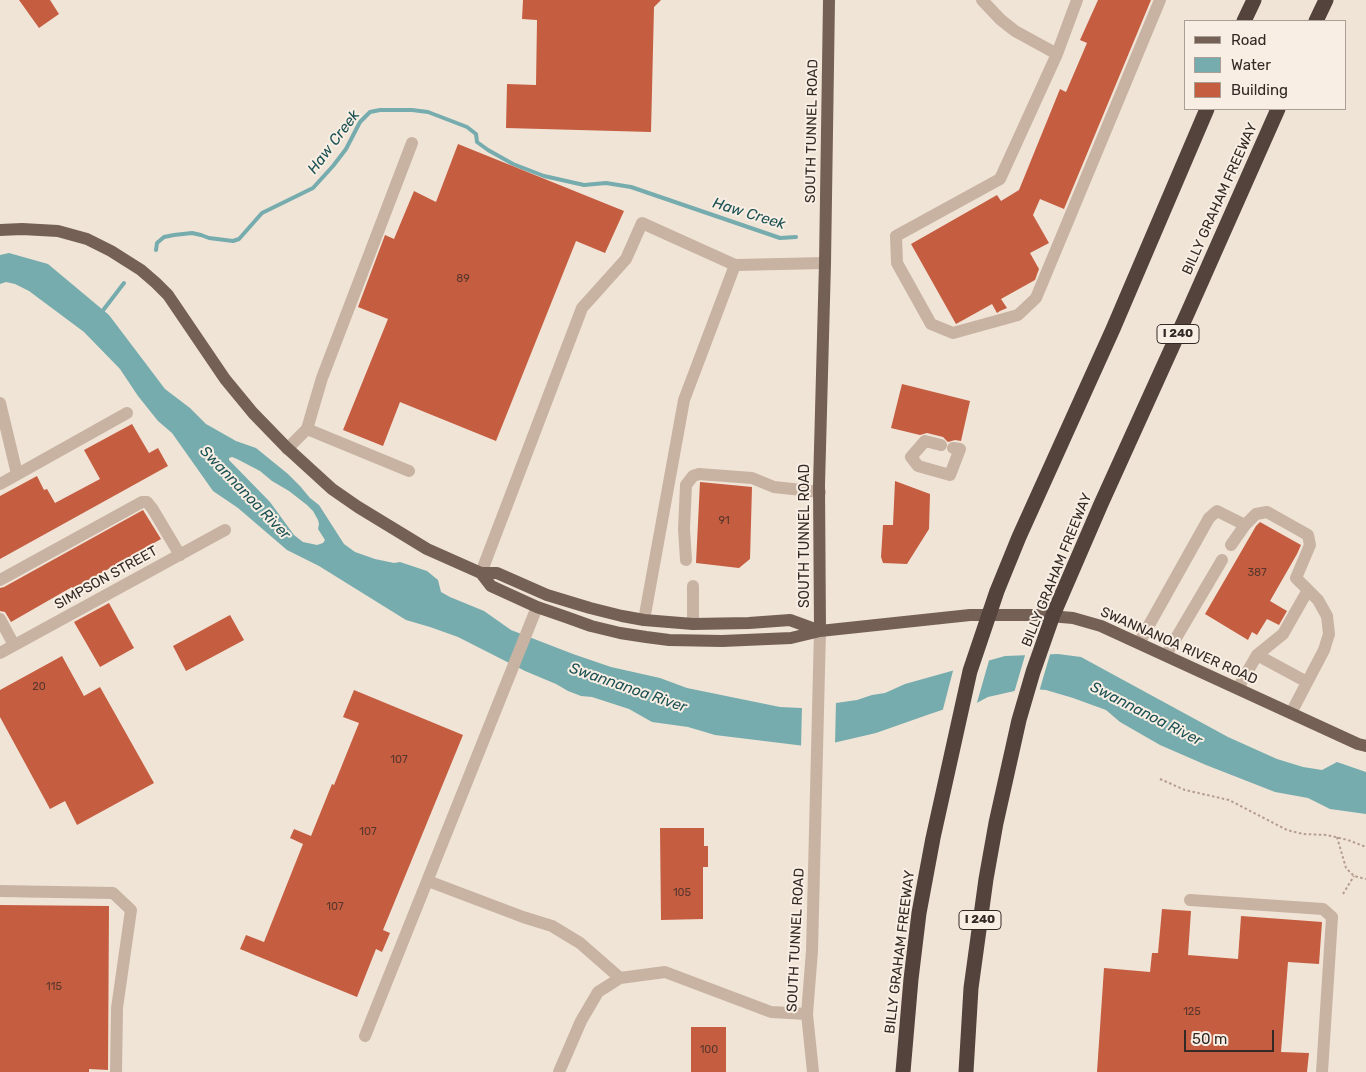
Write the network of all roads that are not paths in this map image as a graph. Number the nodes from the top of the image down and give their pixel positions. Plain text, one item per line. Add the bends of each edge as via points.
1 (829, 0) edge
2 (982, 0) edge
3 (1077, 0) edge
4 (1160, 0) edge
5 (1254, 0) edge
6 (1326, 0) edge
7 (1244, 20) edge
8 (1316, 20) edge
9 (1057, 54) junction
10 (1207, 110) edge
11 (1278, 110) edge
12 (412, 143) dead end
13 (0, 230) edge
14 (825, 263) junction
15 (735, 265) junction
16 (0, 403) edge
17 (127, 412) dead end
18 (307, 429) junction
19 (287, 449) junction
20 (409, 471) dead end
21 (17, 474) junction
22 (0, 484) edge
23 (820, 492) junction
24 (1245, 525) junction
25 (226, 530) dead end
26 (1231, 545) dead end
27 (180, 555) junction
28 (686, 560) dead end
29 (1222, 560) dead end
30 (481, 573) junction
31 (0, 580) edge
32 (693, 586) dead end
33 (1308, 590) junction
34 (537, 607) junction
35 (0, 619) edge
36 (644, 620) junction
37 (693, 624) junction
38 (820, 631) junction
39 (1139, 643) junction
40 (14, 645) junction
41 (0, 653) edge
42 (1166, 655) junction
43 (1257, 655) junction
44 (1307, 682) junction
45 (1238, 688) junction
46 (1291, 713) junction
47 (1366, 746) edge
48 (428, 881) junction
49 (0, 891) edge
50 (1190, 900) dead end
51 (620, 978) junction
52 (807, 1014) junction
53 (365, 1036) dead end
54 (116, 1072) edge
55 (559, 1072) edge
56 (813, 1072) edge
57 (902, 1072) edge
58 (966, 1072) edge
59 (1322, 1072) edge

1 - 14 main road, SOUTH TUNNEL ROAD
2 - 9 street via 1015,31
3 - 9 street
4 - 9 street via 1036,298 1018,315 953,333 931,324 897,263 896,236 1000,179
5 - 7 highway
6 - 8 highway
10 - 57 highway, BILLY GRAHAM FREEWAY via 1033,505 970,671 932,838 919,913
11 - 58 highway, BILLY GRAHAM FREEWAY / I 240 via 1053,615 1033,672 1018,720 984,889 971,988
12 - 18 street via 322,378
13 - 19 main road, SWANNANOA RIVER ROAD via 58,231 87,239 141,270 168,295 225,378
14 - 15 street
14 - 23 main road, SOUTH TUNNEL ROAD
15 - 30 street via 642,223 626,259 582,308
15 - 36 street via 684,400
16 - 21 street
17 - 21 street
18 - 19 street
18 - 20 street
19 - 30 main road, SWANNANOA RIVER ROAD via 358,507 427,549
21 - 22 street
23 - 28 street via 774,487 752,478 693,476 686,484
23 - 38 main road, SOUTH TUNNEL ROAD
24 - 26 street
24 - 33 street via 1256,514 1267,512 1308,535 1310,545 1296,578
24 - 39 street via 1217,511 1209,518
25 - 27 street, SIMPSON STREET
27 - 31 street via 152,508 147,502 142,502
27 - 40 street, SIMPSON STREET
29 - 42 street
30 - 34 main road, SWANNANOA RIVER ROAD via 491,586
30 - 36 main road, SWANNANOA RIVER ROAD via 497,573 567,602
32 - 37 street
33 - 43 street via 1283,634
33 - 44 street via 1318,600 1326,616 1328,634 1324,650
34 - 38 main road, SWANNANOA RIVER ROAD via 591,626 669,640 791,638
34 - 48 street
35 - 40 street
36 - 37 main road, SWANNANOA RIVER ROAD
37 - 38 main road, SWANNANOA RIVER ROAD via 790,620
38 - 39 main road, SWANNANOA RIVER ROAD via 970,615 1038,615 1073,618
38 - 52 street, SOUTH TUNNEL ROAD via 812,952
39 - 42 main road, SWANNANOA RIVER ROAD
40 - 41 street, SIMPSON STREET
42 - 45 main road, SWANNANOA RIVER ROAD
43 - 44 street
43 - 45 street
44 - 46 street
45 - 46 main road, SWANNANOA RIVER ROAD
46 - 47 main road, SWANNANOA RIVER ROAD
48 - 51 street via 552,926 580,943
48 - 53 street
49 - 54 street via 113,893 131,910 117,1008
50 - 59 street via 1324,910 1332,917
51 - 52 street via 665,972 772,1012
51 - 55 street via 598,992 581,1021
52 - 56 street, SOUTH TUNNEL ROAD

